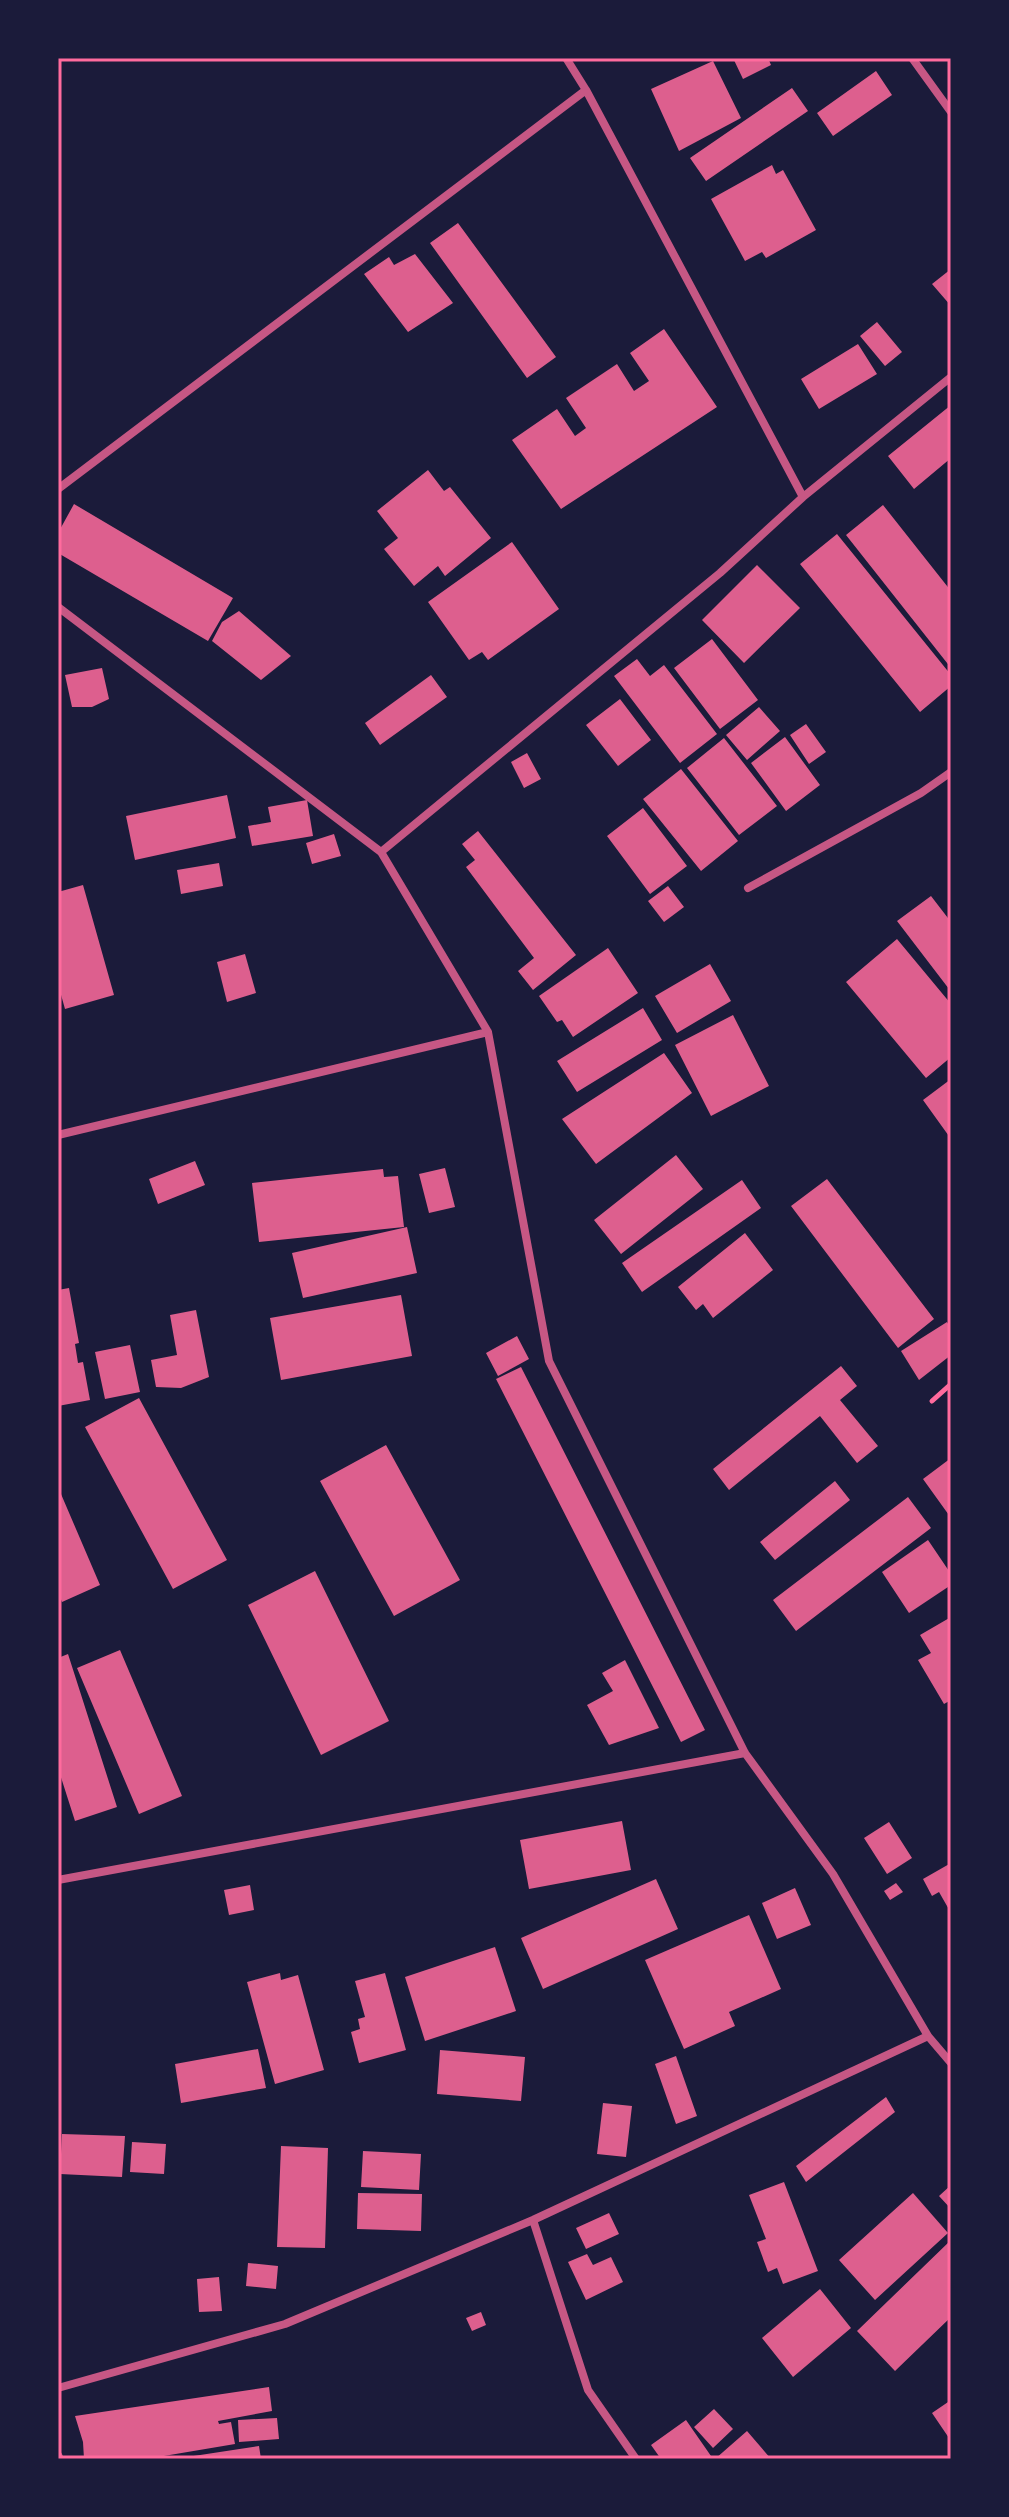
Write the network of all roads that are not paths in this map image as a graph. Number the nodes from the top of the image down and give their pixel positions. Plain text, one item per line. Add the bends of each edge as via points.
1 (566, 58) edge
2 (912, 58) edge
3 (586, 90) junction
4 (951, 112) edge
5 (951, 377) edge
6 (58, 489) edge
7 (803, 497) junction
8 (58, 607) edge
9 (951, 772) edge
10 (381, 852) junction
11 (748, 888) dead end
12 (488, 1032) junction
13 (58, 1135) edge
14 (745, 1753) junction
15 (58, 1880) edge
16 (928, 2036) junction
17 (951, 2063) edge
18 (533, 2220) junction
19 (58, 2388) edge
20 (636, 2459) edge

1 - 3 street
2 - 4 street
3 - 6 street
3 - 7 street
5 - 7 street
7 - 10 street via 720,573
8 - 10 street
9 - 11 street
10 - 12 street
12 - 13 street
12 - 14 street via 549,1361
14 - 15 street
14 - 16 street via 833,1874
16 - 17 street
16 - 18 street
18 - 19 street via 285,2324
18 - 20 street via 588,2390

